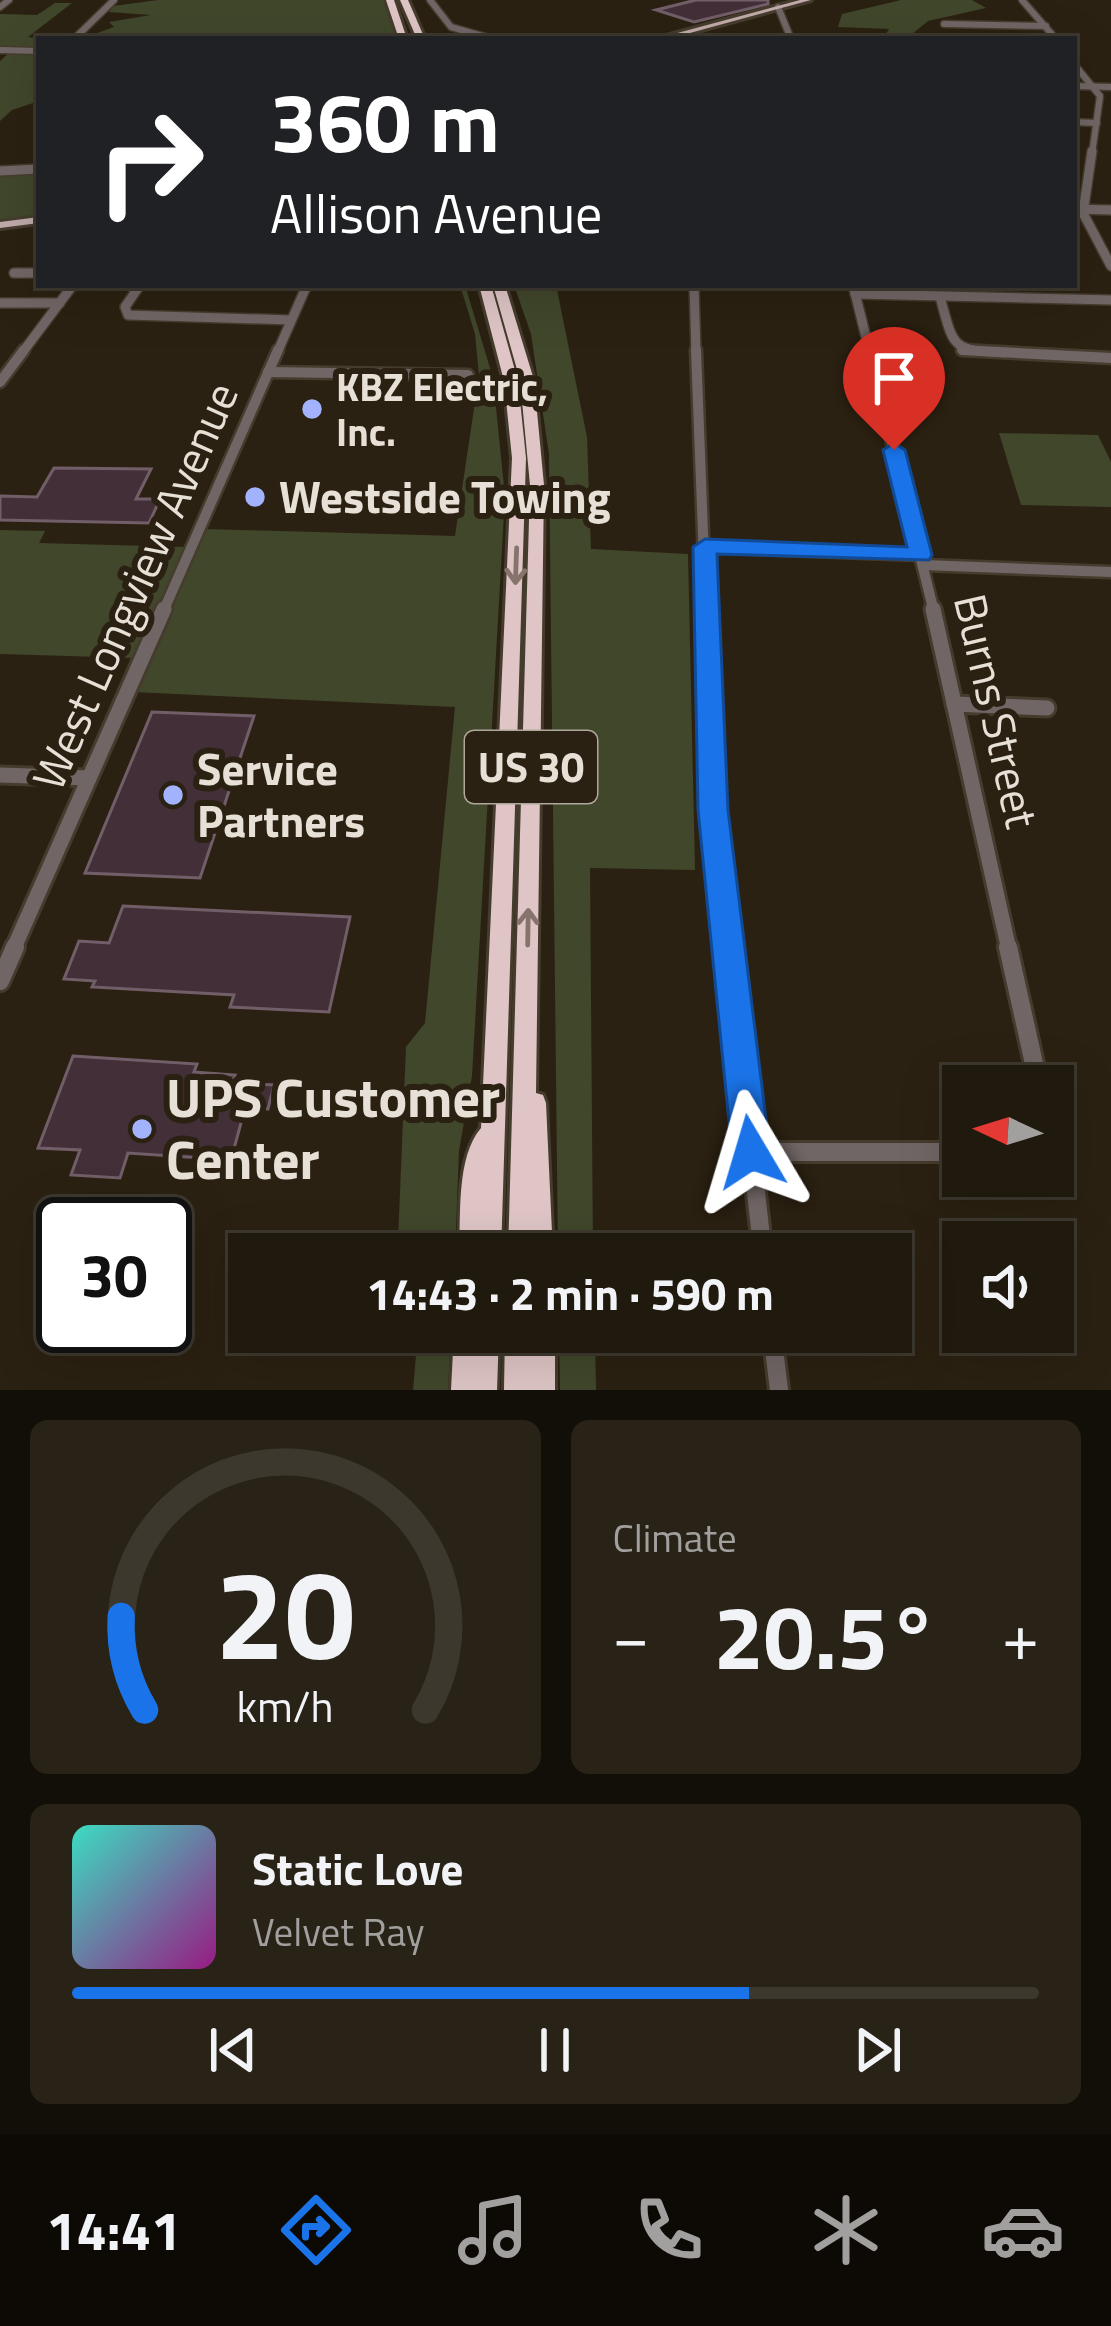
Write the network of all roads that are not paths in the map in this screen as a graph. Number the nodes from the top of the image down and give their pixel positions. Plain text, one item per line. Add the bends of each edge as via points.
1 (9, 0) edge
2 (114, 0) edge
3 (390, 0) edge
4 (402, 0) edge
5 (430, 0) edge
6 (808, 0) edge
7 (1022, 0) edge
8 (0, 7) edge
9 (778, 7) junction
10 (944, 25) dead end
11 (1046, 26) junction
12 (77, 36) edge
13 (402, 36) edge
14 (416, 36) edge
15 (482, 36) edge
16 (681, 36) edge
17 (789, 36) edge
18 (1053, 36) edge
19 (0, 50) edge
20 (36, 51) edge
21 (1077, 68) edge
22 (1077, 86) edge
23 (1092, 86) junction
24 (1111, 87) edge
25 (1077, 122) edge
26 (1097, 122) junction
27 (36, 169) edge
28 (0, 170) edge
29 (1078, 209) edge
30 (1111, 210) edge
31 (36, 220) edge
32 (0, 225) edge
33 (1111, 266) edge
34 (14, 273) dead end
35 (36, 273) edge
36 (71, 288) edge
37 (139, 288) edge
38 (306, 288) edge
39 (474, 288) edge
40 (485, 288) edge
41 (504, 288) edge
42 (694, 288) edge
43 (854, 290) edge
44 (940, 296) junction
45 (1111, 300) edge
46 (0, 303) edge
47 (60, 303) junction
48 (291, 320) junction
49 (1111, 358) edge
50 (268, 372) junction
51 (468, 376) dead end
52 (0, 382) edge
53 (519, 458) junction
54 (705, 547) junction
55 (922, 560) junction
56 (1111, 572) edge
57 (954, 704) junction
58 (1047, 708) dead end
59 (0, 775) edge
60 (89, 778) junction
61 (4, 962) edge
62 (0, 981) edge
63 (526, 1000) junction
64 (1034, 1065) edge
65 (494, 1109) junction
66 (751, 1152) junction
67 (942, 1152) edge
68 (473, 1233) edge
69 (489, 1233) edge
70 (520, 1233) edge
71 (540, 1233) edge
72 (761, 1233) edge
73 (467, 1353) edge
74 (484, 1353) edge
75 (519, 1353) edge
76 (541, 1353) edge
77 (775, 1353) edge
78 (465, 1390) edge
79 (483, 1390) edge
80 (518, 1390) edge
81 (541, 1390) edge
82 (779, 1390) edge

1 - 8 street
2 - 12 street
3 - 13 highway
4 - 14 highway
5 - 15 street via 451,27
6 - 9 main road
7 - 11 street
9 - 16 main road
9 - 17 street
10 - 11 street
11 - 18 street
19 - 20 street
21 - 23 street
22 - 23 street
23 - 24 street
23 - 26 street via 1100,96
25 - 26 street
26 - 29 street
27 - 28 street
29 - 30 street
29 - 33 street
31 - 32 main road
34 - 35 street
36 - 47 street
37 - 48 street via 126,314
38 - 48 street, West Longview Avenue
39 - 53 highway
40 - 53 highway, US 30 via 508,368
63 -> 41 highway, US 30 via 537,484 532,406
42 - 54 street
43 - 44 street
43 - 55 street, Burns Street
44 - 45 street
44 - 49 street via 953,343 963,351
46 - 47 street
47 - 52 street
48 - 50 street, West Longview Avenue
50 - 51 street
50 - 60 street, West Longview Avenue
53 -> 65 highway, US 30
54 - 55 street
54 - 66 street via 713,810
55 - 56 street
55 - 57 street, Burns Street
57 - 58 street
57 - 64 street, Burns Street
59 - 60 street
60 - 61 street, West Longview Avenue
61 - 62 street, West Longview Avenue
63 - 70 highway, US 30
63 - 71 highway
65 - 68 highway via 477,1169
65 - 69 highway, US 30
66 - 67 street
66 - 72 street
73 - 78 highway
74 - 79 highway
75 - 80 highway
76 - 81 highway
77 - 82 street

